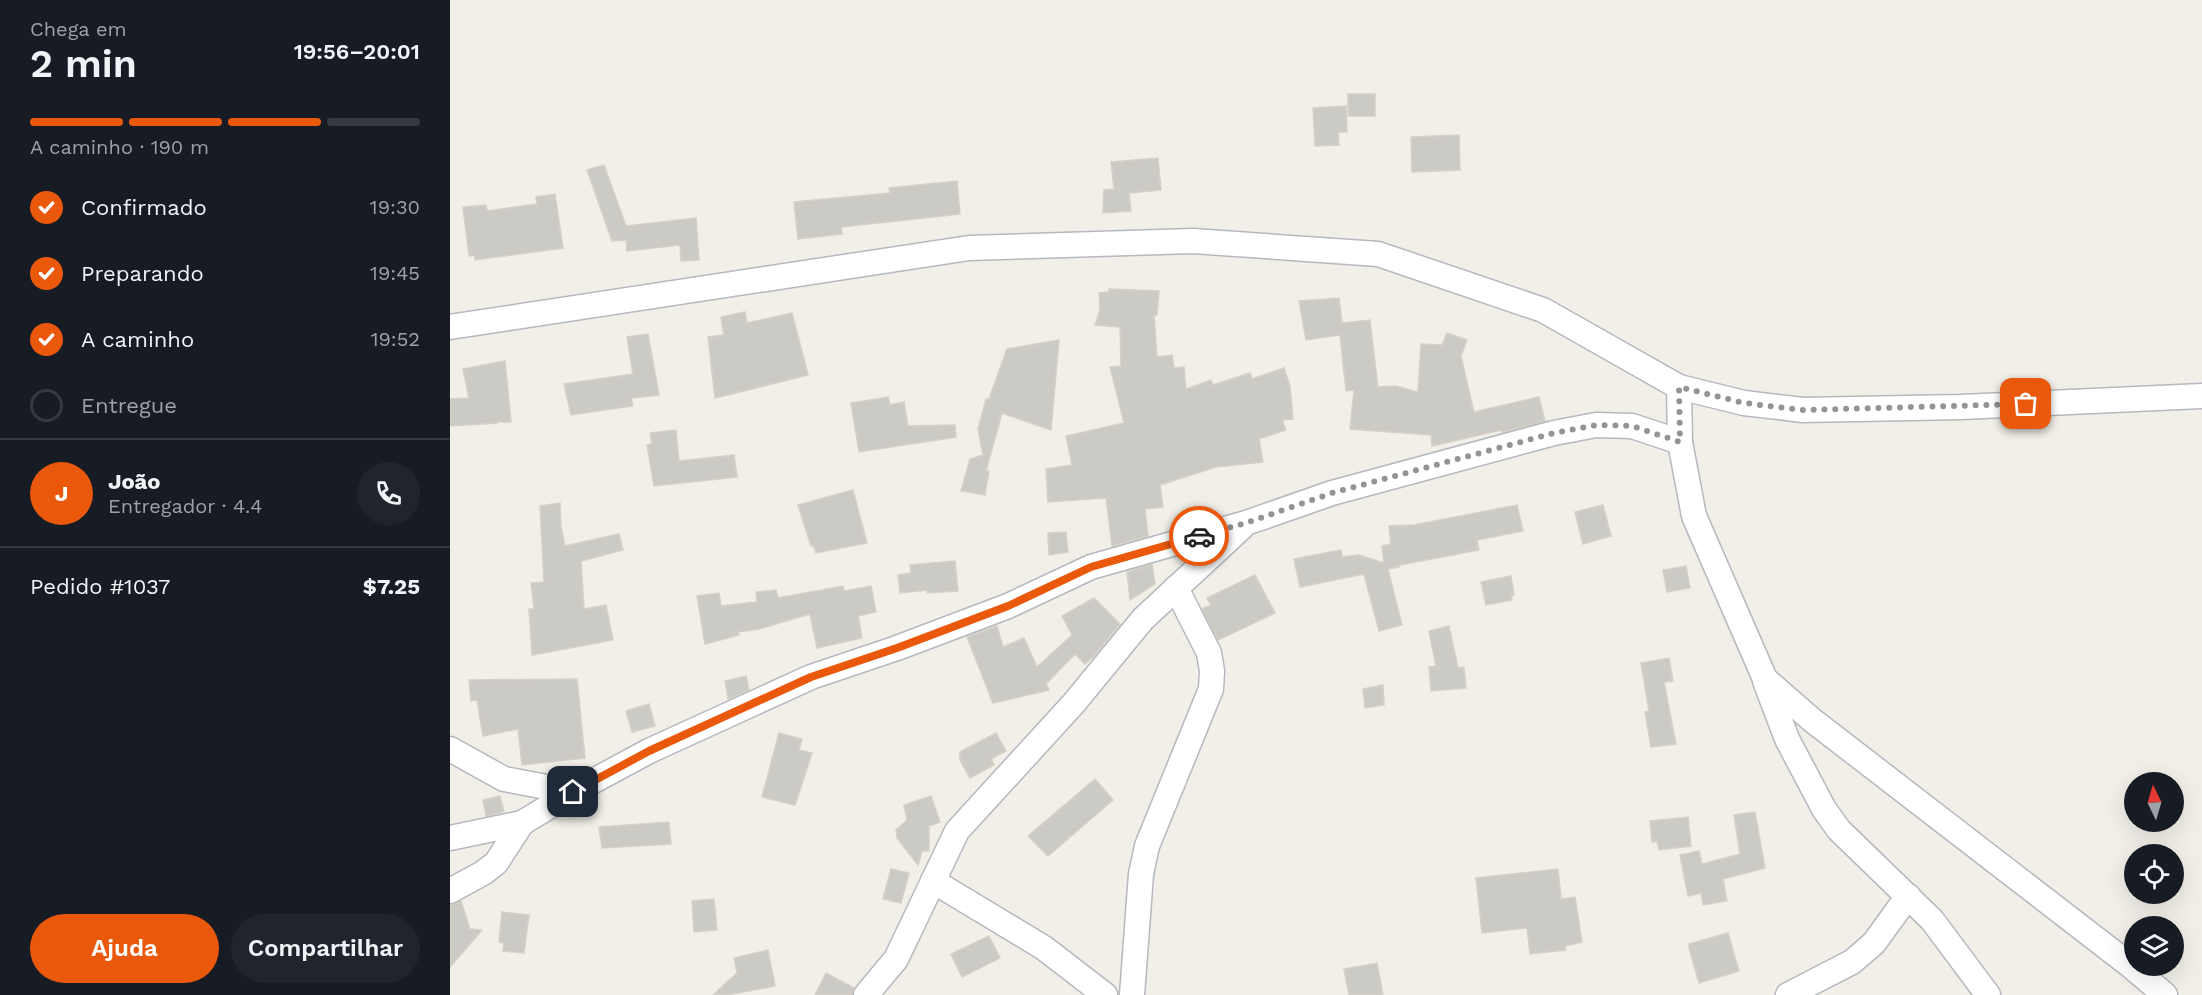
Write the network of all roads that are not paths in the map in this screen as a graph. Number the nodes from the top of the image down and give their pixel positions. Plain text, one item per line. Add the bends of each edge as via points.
1 (450, 327) edge
2 (1679, 387) junction
3 (2202, 396) edge
4 (1680, 442) junction
5 (1246, 523) junction
6 (1176, 588) junction
7 (1764, 679) junction
8 (450, 749) edge
9 (573, 792) junction
10 (522, 823) junction
11 (450, 838) edge
12 (933, 881) junction
13 (450, 891) edge
14 (1908, 896) junction
15 (866, 995) edge
16 (1106, 995) edge
17 (1132, 995) edge
18 (1788, 995) edge
19 (1988, 995) edge
20 (2165, 995) edge

1 - 2 street via 969,248 1193,241 1378,254 1543,310
2 - 3 street via 1744,403 1803,410
2 - 4 street
4 - 5 street via 1632,426 1596,425 1332,493
4 - 7 street via 1694,516
5 - 6 street
5 - 9 street via 1091,567 1008,606 811,677 649,751
6 - 12 street via 1143,619 1074,704 957,831
6 - 17 street via 1209,653 1211,689 1147,846 1141,874
7 - 14 street via 1787,739 1824,809 1839,830
7 - 20 street
8 - 9 street via 504,779
9 - 10 street
10 - 11 street
10 - 13 street via 496,863
12 - 15 street via 896,959
12 - 16 street via 1044,948
14 - 18 street via 1874,943 1852,962
14 - 19 street via 1932,920

